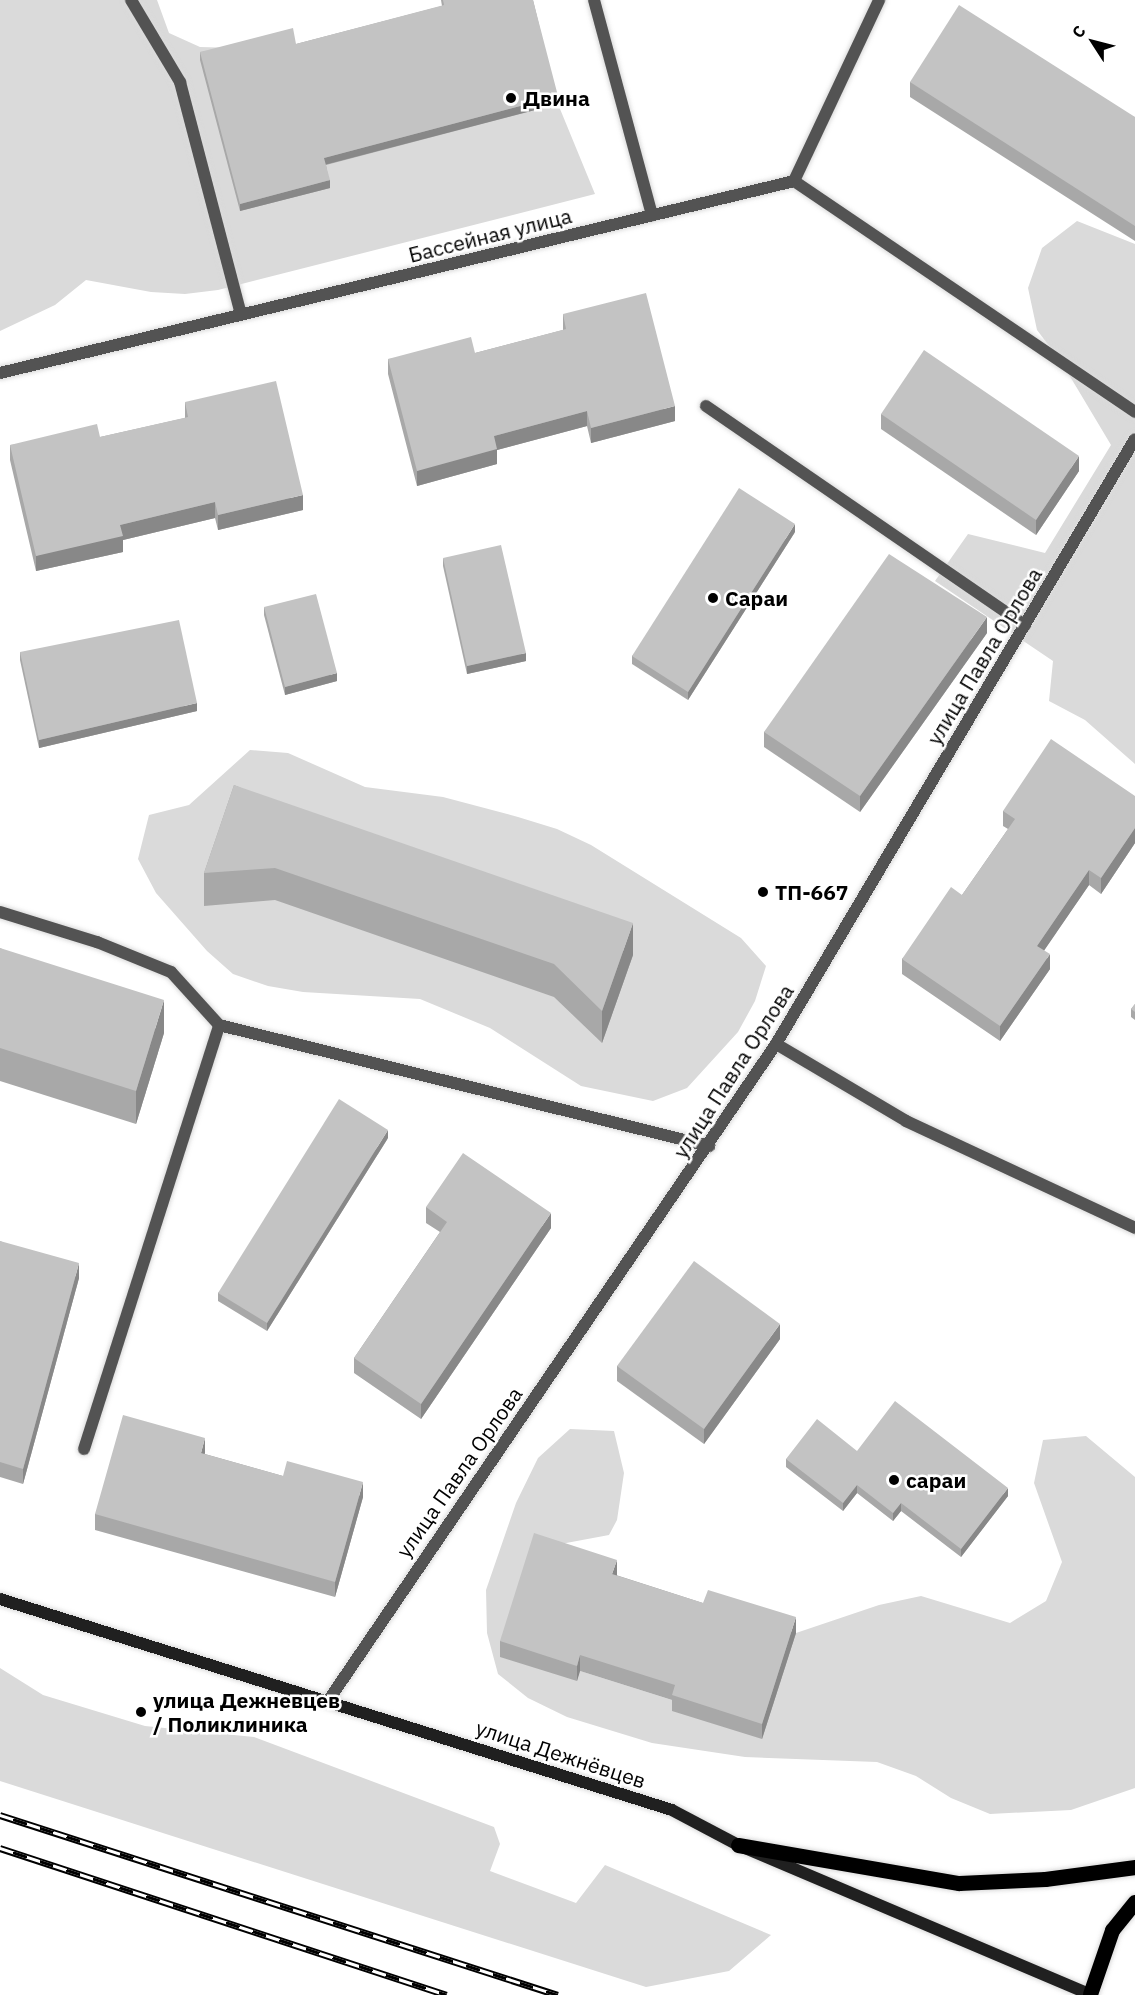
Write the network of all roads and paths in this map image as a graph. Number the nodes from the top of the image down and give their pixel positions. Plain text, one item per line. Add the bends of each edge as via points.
1 (131, 0) edge
2 (594, 0) edge
3 (879, 0) edge
4 (794, 181) junction
5 (652, 215) junction
6 (241, 314) junction
7 (0, 373) edge
8 (706, 406) dead end
9 (1135, 412) edge
10 (1135, 440) edge
11 (1025, 625) junction
12 (0, 912) edge
13 (219, 1025) junction
14 (777, 1044) junction
15 (709, 1146) junction
16 (1135, 1228) edge
17 (84, 1449) dead end
18 (0, 1599) edge
19 (328, 1701) junction
20 (738, 1845) junction
21 (1135, 1868) edge
22 (1135, 1902) edge
23 (1090, 1995) edge

1 - 6 street via 180,82
2 - 5 street
3 - 4 street
4 - 5 street, Бассейная улица
4 - 9 street
5 - 6 street, Бассейная улица
6 - 7 street, Бассейная улица
8 - 11 street
10 - 11 street, улица Павла Орлова
11 - 14 street, улица Павла Орлова
12 - 13 street via 97,942 171,972
13 - 15 street
13 - 17 street
14 - 15 street, улица Павла Орлова
14 - 16 street via 906,1121
15 - 19 street, улица Павла Орлова
18 - 19 main road, улица Дежнёвцев
19 - 20 main road, улица Дежнёвцев via 672,1810
20 - 21 main road via 959,1883 1045,1879
20 - 23 main road, улица Дежнёвцев
22 - 23 main road via 1112,1930

